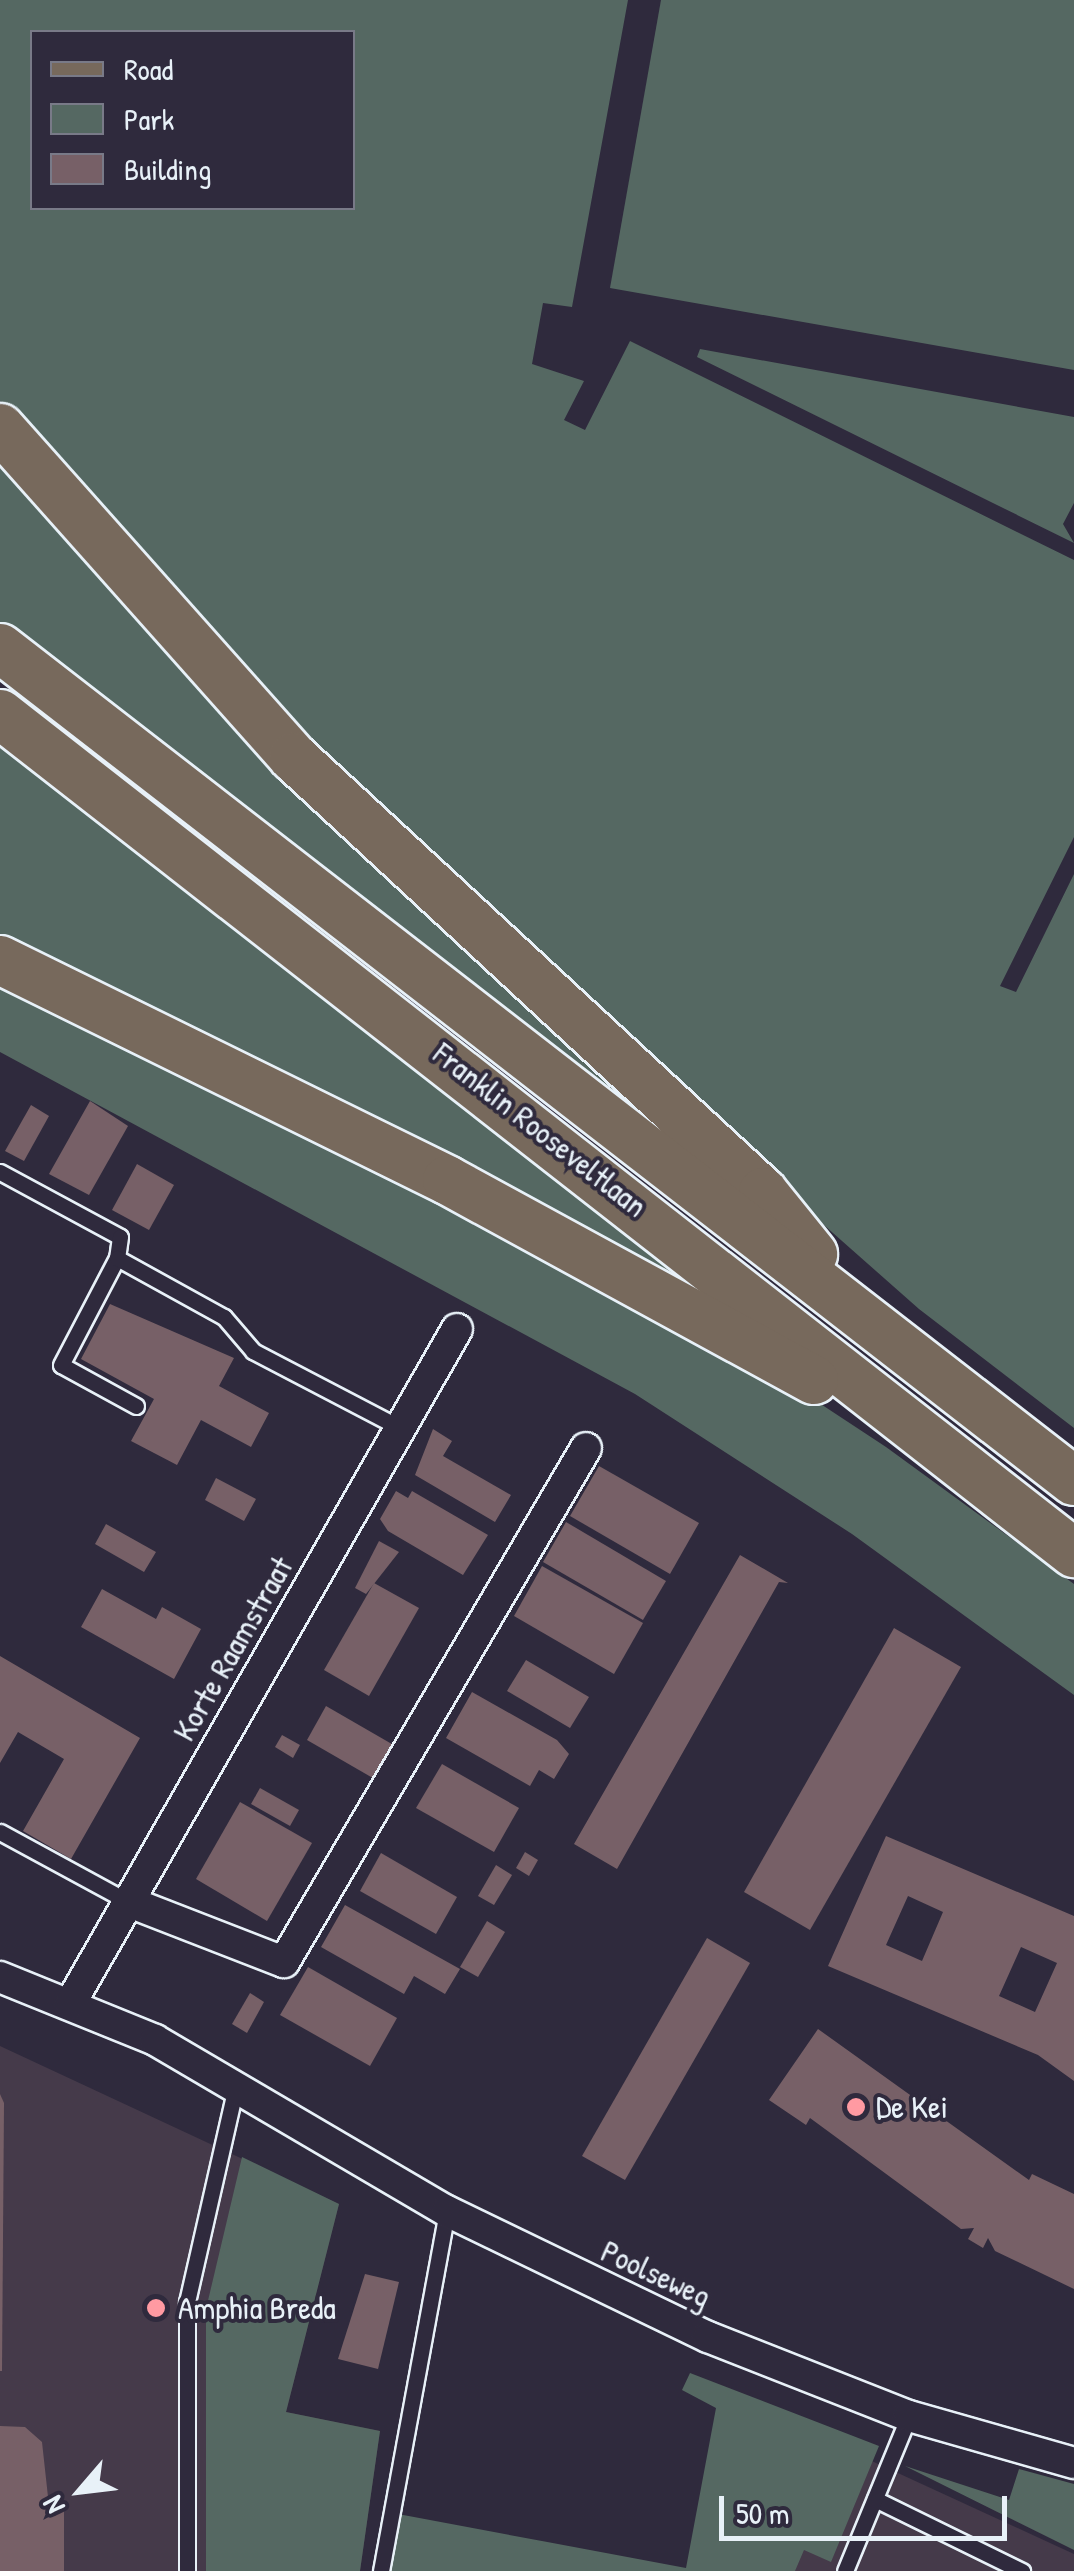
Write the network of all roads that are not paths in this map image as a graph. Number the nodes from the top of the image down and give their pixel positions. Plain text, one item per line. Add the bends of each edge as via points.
1 (0, 428) edge
2 (0, 648) edge
3 (0, 714) edge
4 (0, 960) edge
5 (0, 1172) edge
6 (117, 1258) junction
7 (866, 1319) junction
8 (457, 1328) dead end
9 (136, 1406) dead end
10 (400, 1428) junction
11 (586, 1448) dead end
12 (1074, 1481) edge
13 (1068, 1548) edge
14 (0, 1832) edge
15 (129, 1902) junction
16 (0, 1977) edge
17 (70, 2004) junction
18 (236, 2086) junction
19 (447, 2211) junction
20 (909, 2416) junction
21 (1074, 2463) edge
22 (875, 2499) junction
23 (187, 2571) edge
24 (381, 2571) edge
25 (845, 2571) edge
26 (1022, 2571) edge

1 - 7 main road via 293,757 763,1192
2 - 7 main road, Franklin Rooseveltlaan
3 - 13 main road, Franklin Rooseveltlaan
4 - 13 main road via 774,1353
5 - 6 lane via 120,1237
6 - 9 lane via 61,1365
6 - 10 lane via 224,1317 254,1351
7 - 12 main road, Franklin Rooseveltlaan
8 - 10 street, Korte Raamstraat
10 - 15 street, Korte Raamstraat
11 - 15 street via 284,1962
14 - 15 lane
15 - 17 street, Korte Raamstraat
16 - 17 street, Poolseweg
17 - 18 street, Poolseweg
18 - 19 street, Poolseweg
18 - 23 lane via 187,2302
19 - 20 street, Poolseweg via 708,2338
19 - 24 lane
20 - 21 street, Poolseweg
20 - 22 lane
22 - 25 lane
22 - 26 lane

